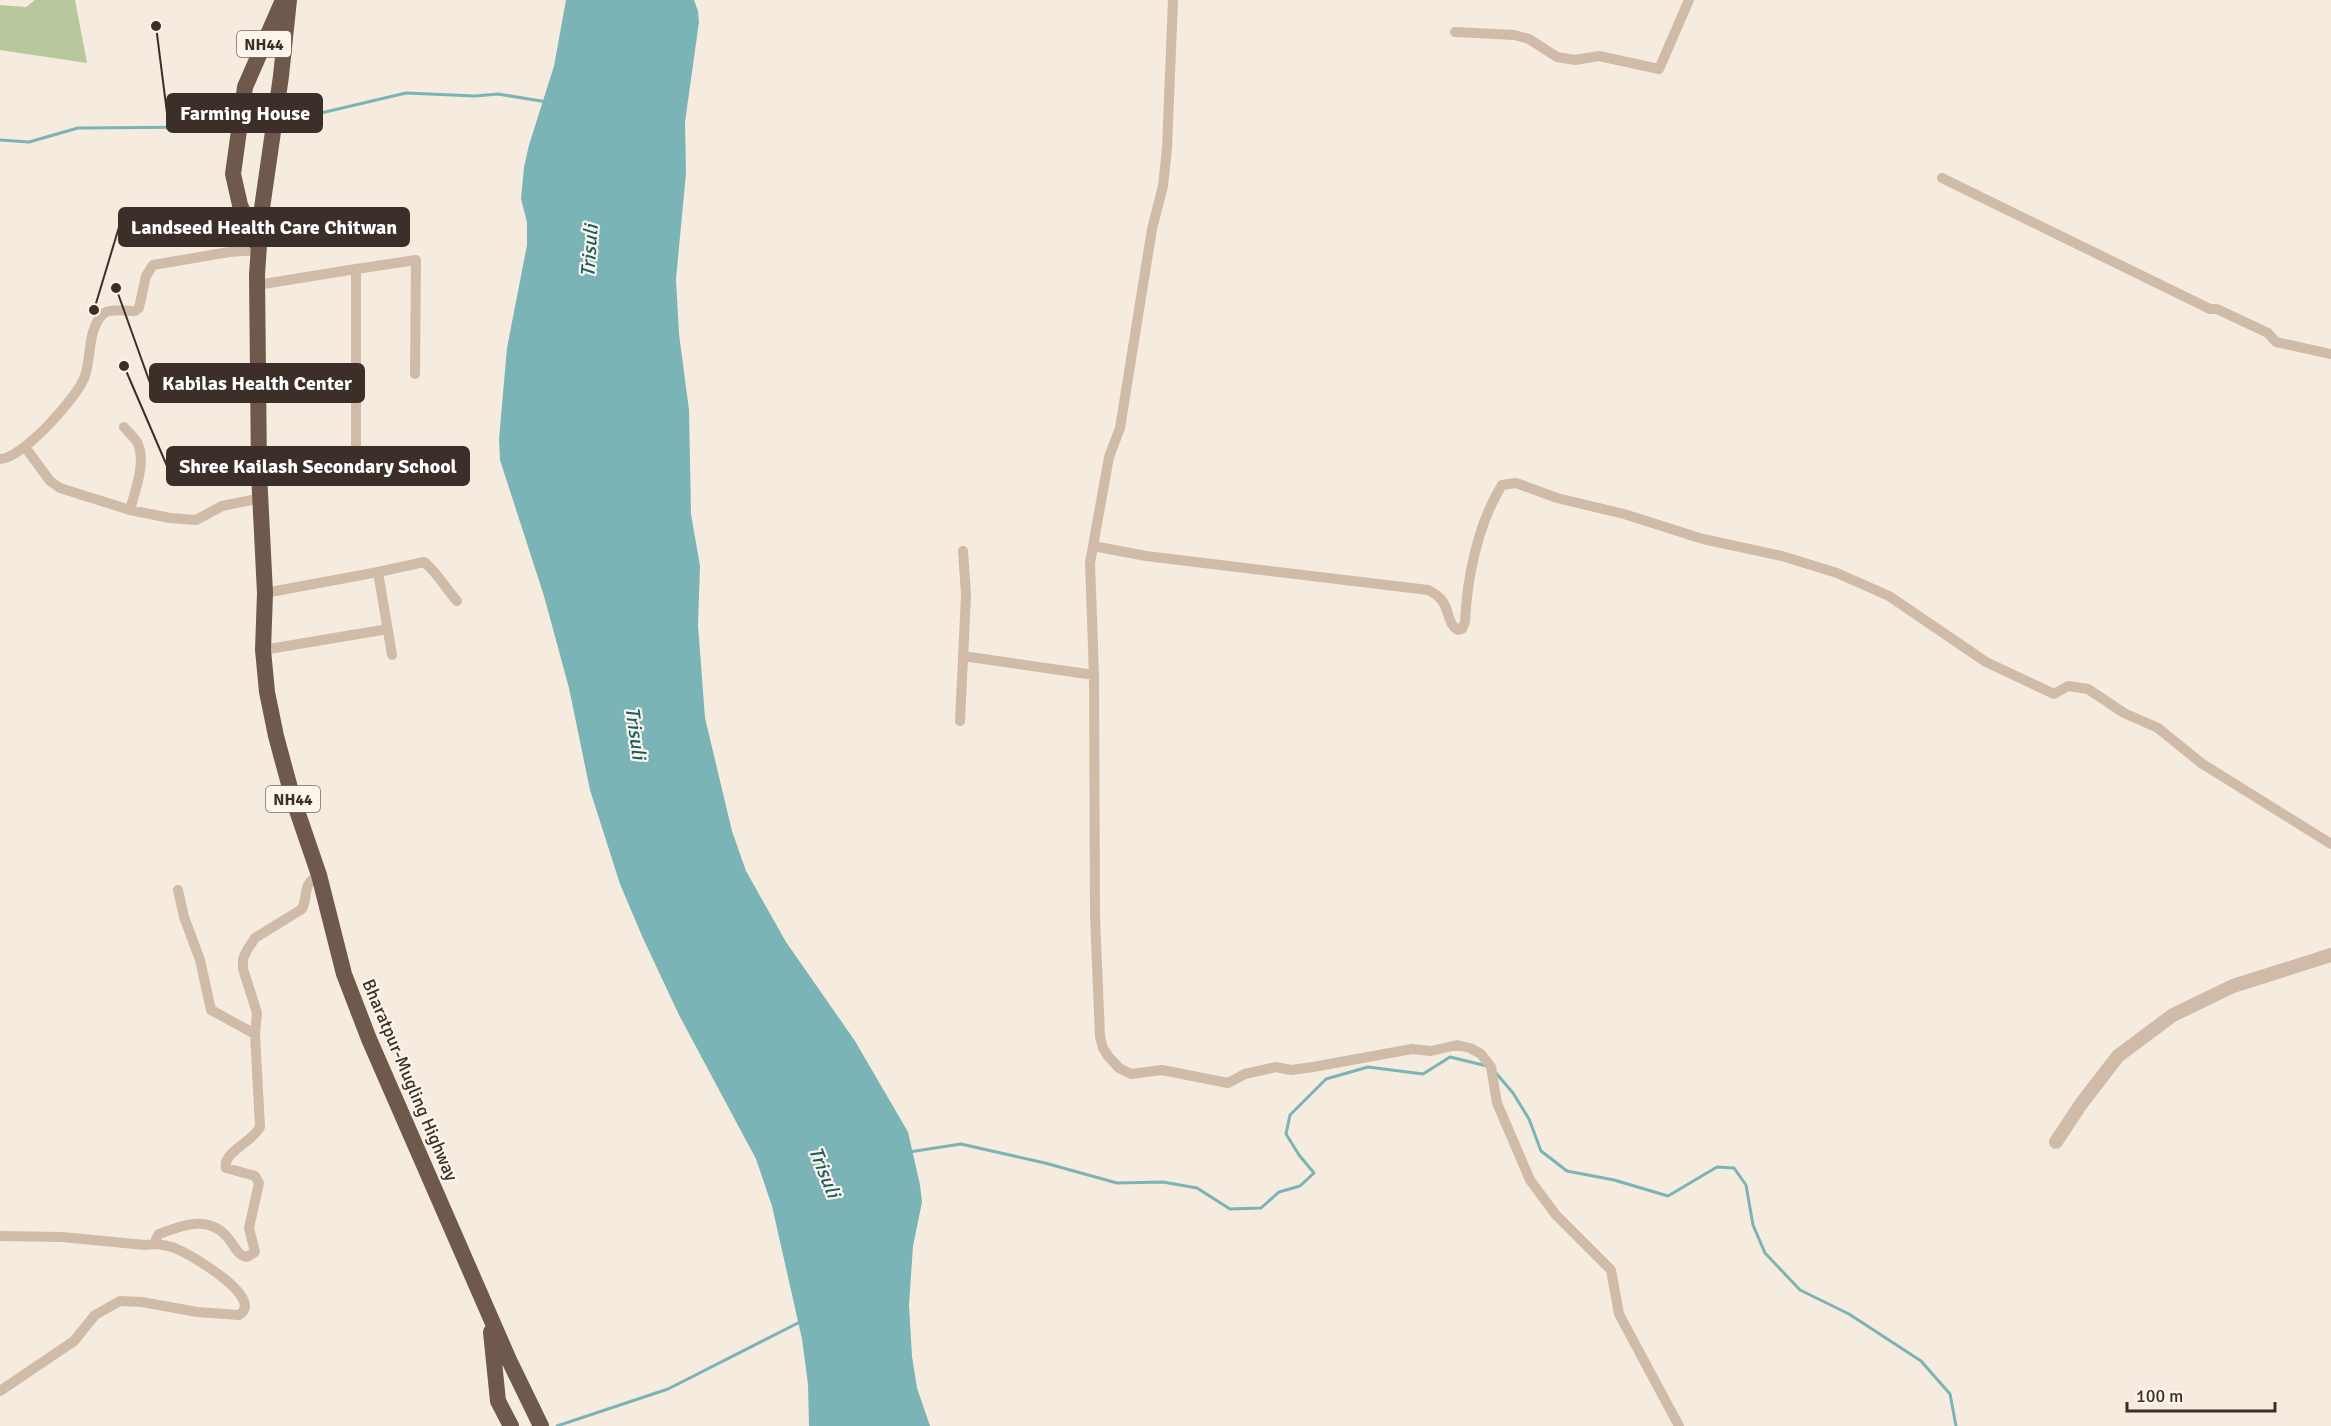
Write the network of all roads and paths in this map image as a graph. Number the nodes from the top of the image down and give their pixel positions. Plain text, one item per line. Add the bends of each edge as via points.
1 (283, 0) edge
2 (289, 0) edge
3 (1173, 0) edge
4 (1689, 0) edge
5 (1455, 32) dead end
6 (1942, 178) dead end
7 (260, 250) junction
8 (356, 269) junction
9 (257, 285) junction
10 (2331, 354) edge
11 (415, 374) dead end
12 (124, 427) dead end
13 (25, 447) junction
14 (0, 459) edge
15 (260, 473) junction
16 (261, 498) junction
17 (130, 510) junction
18 (1093, 546) junction
19 (963, 551) dead end
20 (378, 572) junction
21 (265, 593) junction
22 (457, 601) dead end
23 (388, 629) junction
24 (264, 650) junction
25 (392, 655) dead end
26 (963, 656) junction
27 (1094, 675) junction
28 (960, 721) dead end
29 (2331, 844) edge
30 (319, 875) junction
31 (178, 890) dead end
32 (2331, 955) edge
33 (255, 1034) junction
34 (2056, 1143) dead end
35 (0, 1236) edge
36 (156, 1244) junction
37 (489, 1314) junction
38 (0, 1391) edge
39 (511, 1426) edge
40 (541, 1426) edge
41 (1679, 1426) edge

1 - 7 highway, Bharatpur-Mugling Highway / NH44 via 245,87 233,174 240,205
2 - 7 highway, Bharatpur-Mugling Highway / NH44 via 261,215
3 - 18 street via 1163,186 1152,229 1120,428 1109,457
4 - 5 street via 1659,69 1599,56 1575,60 1557,57 1529,39 1514,35
6 - 10 street via 2210,309 2268,333 2276,342
7 - 9 highway, Bharatpur-Mugling Highway / NH44
7 - 13 street via 153,265 146,276 139,308 101,315 81,386
8 - 9 street
8 - 11 street via 416,260
8 - 15 street via 356,455 352,460
9 - 15 highway, Bharatpur-Mugling Highway / NH44
12 - 17 street via 137,442 141,461
13 - 14 street
13 - 17 street via 50,481 60,488
15 - 16 highway, Bharatpur-Mugling Highway / NH44
16 - 17 street via 222,506 196,520
16 - 21 highway, Bharatpur-Mugling Highway / NH44
18 - 27 street via 1090,563
18 - 29 street via 1157,558 1428,590 1446,603 1452,626 1458,630 1465,622 1471,570 1488,512 1502,485 1516,483 1703,539 1782,556 1837,573 1889,596 1986,662 2018,679 2054,694 2068,686 2088,689 2124,713 2158,728 2201,763
19 - 26 street
20 - 21 street
20 - 22 street via 424,562
20 - 23 street
21 - 24 highway, Bharatpur-Mugling Highway / NH44
23 - 24 street
23 - 25 street
24 - 30 highway, Bharatpur-Mugling Highway / NH44 via 276,736
26 - 27 street
26 - 28 street
27 - 41 street via 1095,927 1100,1037 1108,1056 1131,1074 1162,1070 1228,1083 1245,1074 1276,1067 1291,1070 1412,1049 1431,1051 1457,1046 1481,1054 1491,1067 1497,1103 1530,1180 1556,1215 1611,1269 1618,1314
30 - 33 street via 307,885 302,909 255,938 247,950 243,969 257,1013
30 - 37 highway, Bharatpur-Mugling Highway / NH44 via 344,974 369,1039
31 - 33 street via 211,1010
32 - 34 street via 2233,986 2173,1015 2118,1056 2080,1104
33 - 36 street via 260,1127 257,1135 225,1159 226,1168 255,1176 259,1183 249,1228 255,1252 242,1256 220,1230 200,1222 159,1234
35 - 36 street
36 - 38 street via 196,1258 231,1284 245,1298 244,1312 197,1312 120,1301 95,1315 74,1341
37 - 39 highway, Bharatpur-Mugling Highway / NH44 via 498,1401
37 - 40 highway, Bharatpur-Mugling Highway / NH44

